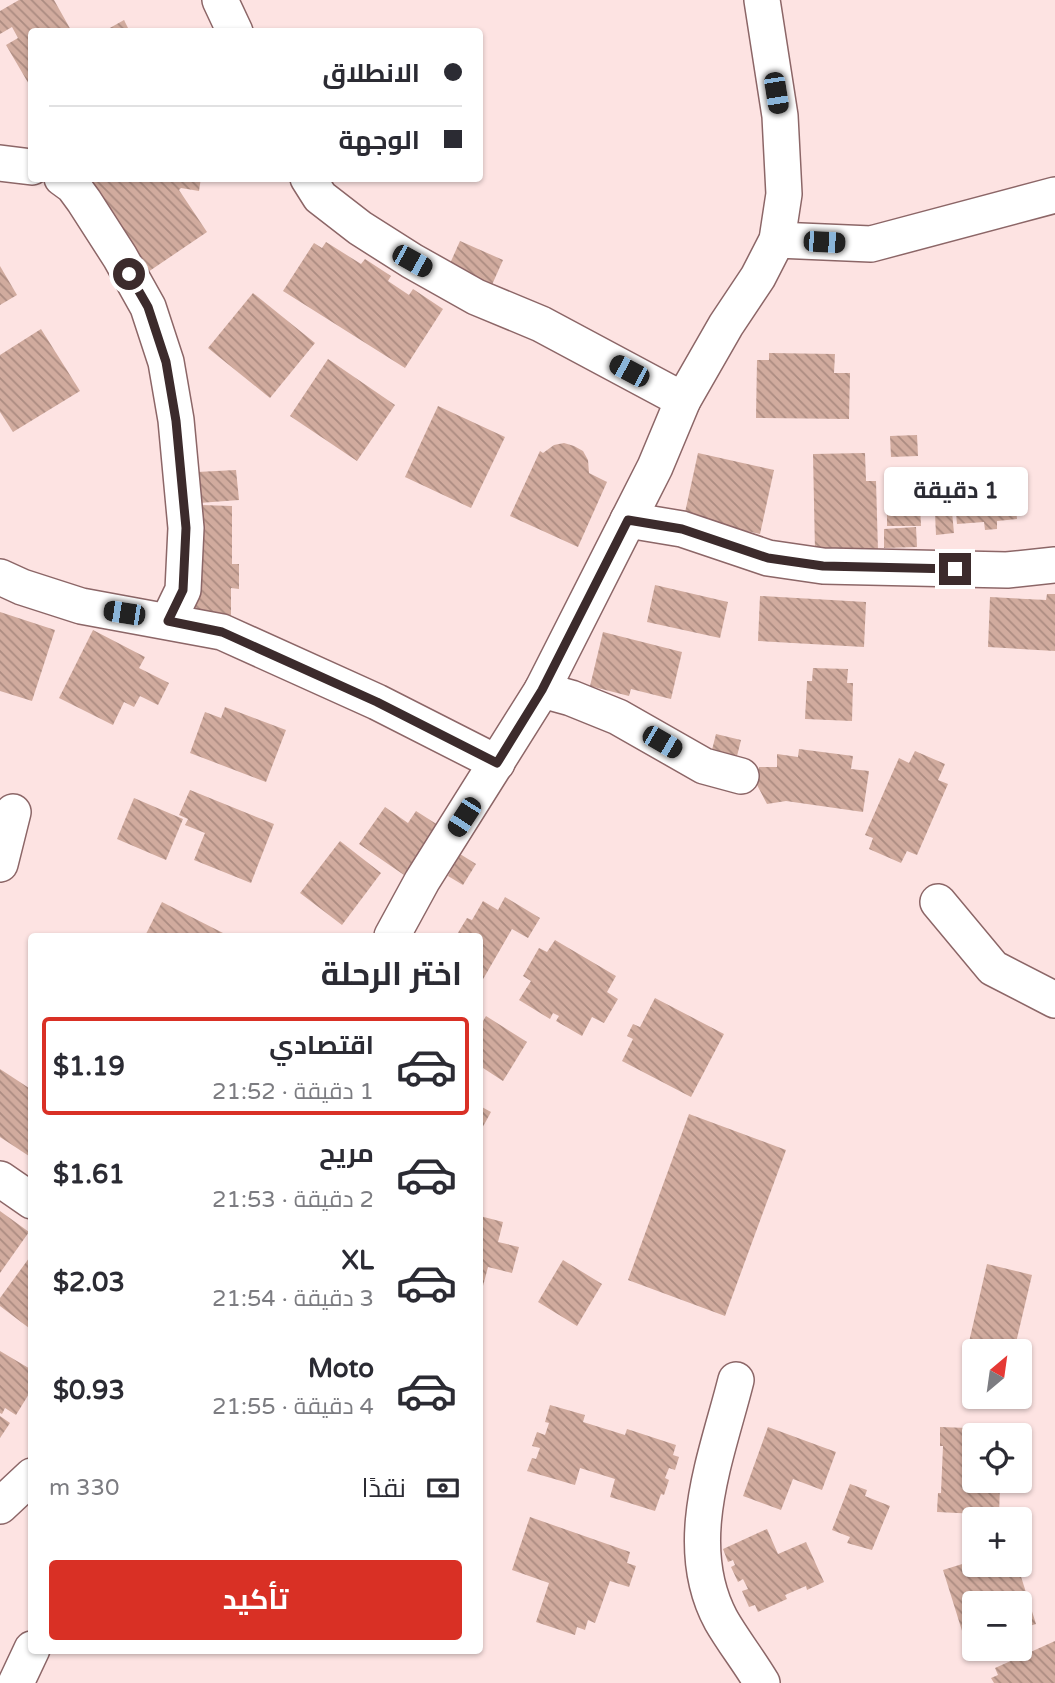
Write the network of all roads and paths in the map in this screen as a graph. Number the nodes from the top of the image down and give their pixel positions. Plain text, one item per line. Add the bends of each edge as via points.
1 (220, 0) edge
2 (762, 0) edge
3 (233, 28) edge
4 (0, 163) edge
5 (28, 166) edge
6 (68, 182) edge
7 (311, 182) edge
8 (1055, 195) edge
9 (777, 240) junction
10 (683, 400) junction
11 (628, 520) junction
12 (1055, 565) edge
13 (0, 578) edge
14 (168, 621) junction
15 (542, 690) junction
16 (497, 763) junction
17 (741, 776) dead end
18 (13, 812) dead end
19 (0, 864) edge
20 (938, 902) dead end
21 (394, 933) edge
22 (1055, 1000) edge
23 (0, 1180) edge
24 (28, 1198) edge
25 (736, 1380) dead end
26 (28, 1480) edge
27 (0, 1506) edge
28 (30, 1654) edge
29 (16, 1683) edge
30 (761, 1683) edge

1 - 3 street
2 - 9 street via 780,116 784,194
4 - 5 street
6 - 14 street via 84,201 148,307 166,362 186,528 183,590
7 - 10 street via 320,197 412,261
8 - 9 street via 871,244
9 - 10 street
10 - 11 street
11 - 12 street via 682,529 768,558 823,566 1007,570
11 - 15 street
13 - 14 street via 81,606
14 - 16 street via 222,632
15 - 16 street
15 - 17 street via 618,717 704,766
16 - 21 street
18 - 19 street
20 - 22 street via 993,968
23 - 24 street
25 - 30 street via 704,1506 703,1571 720,1619
26 - 27 street
28 - 29 street

